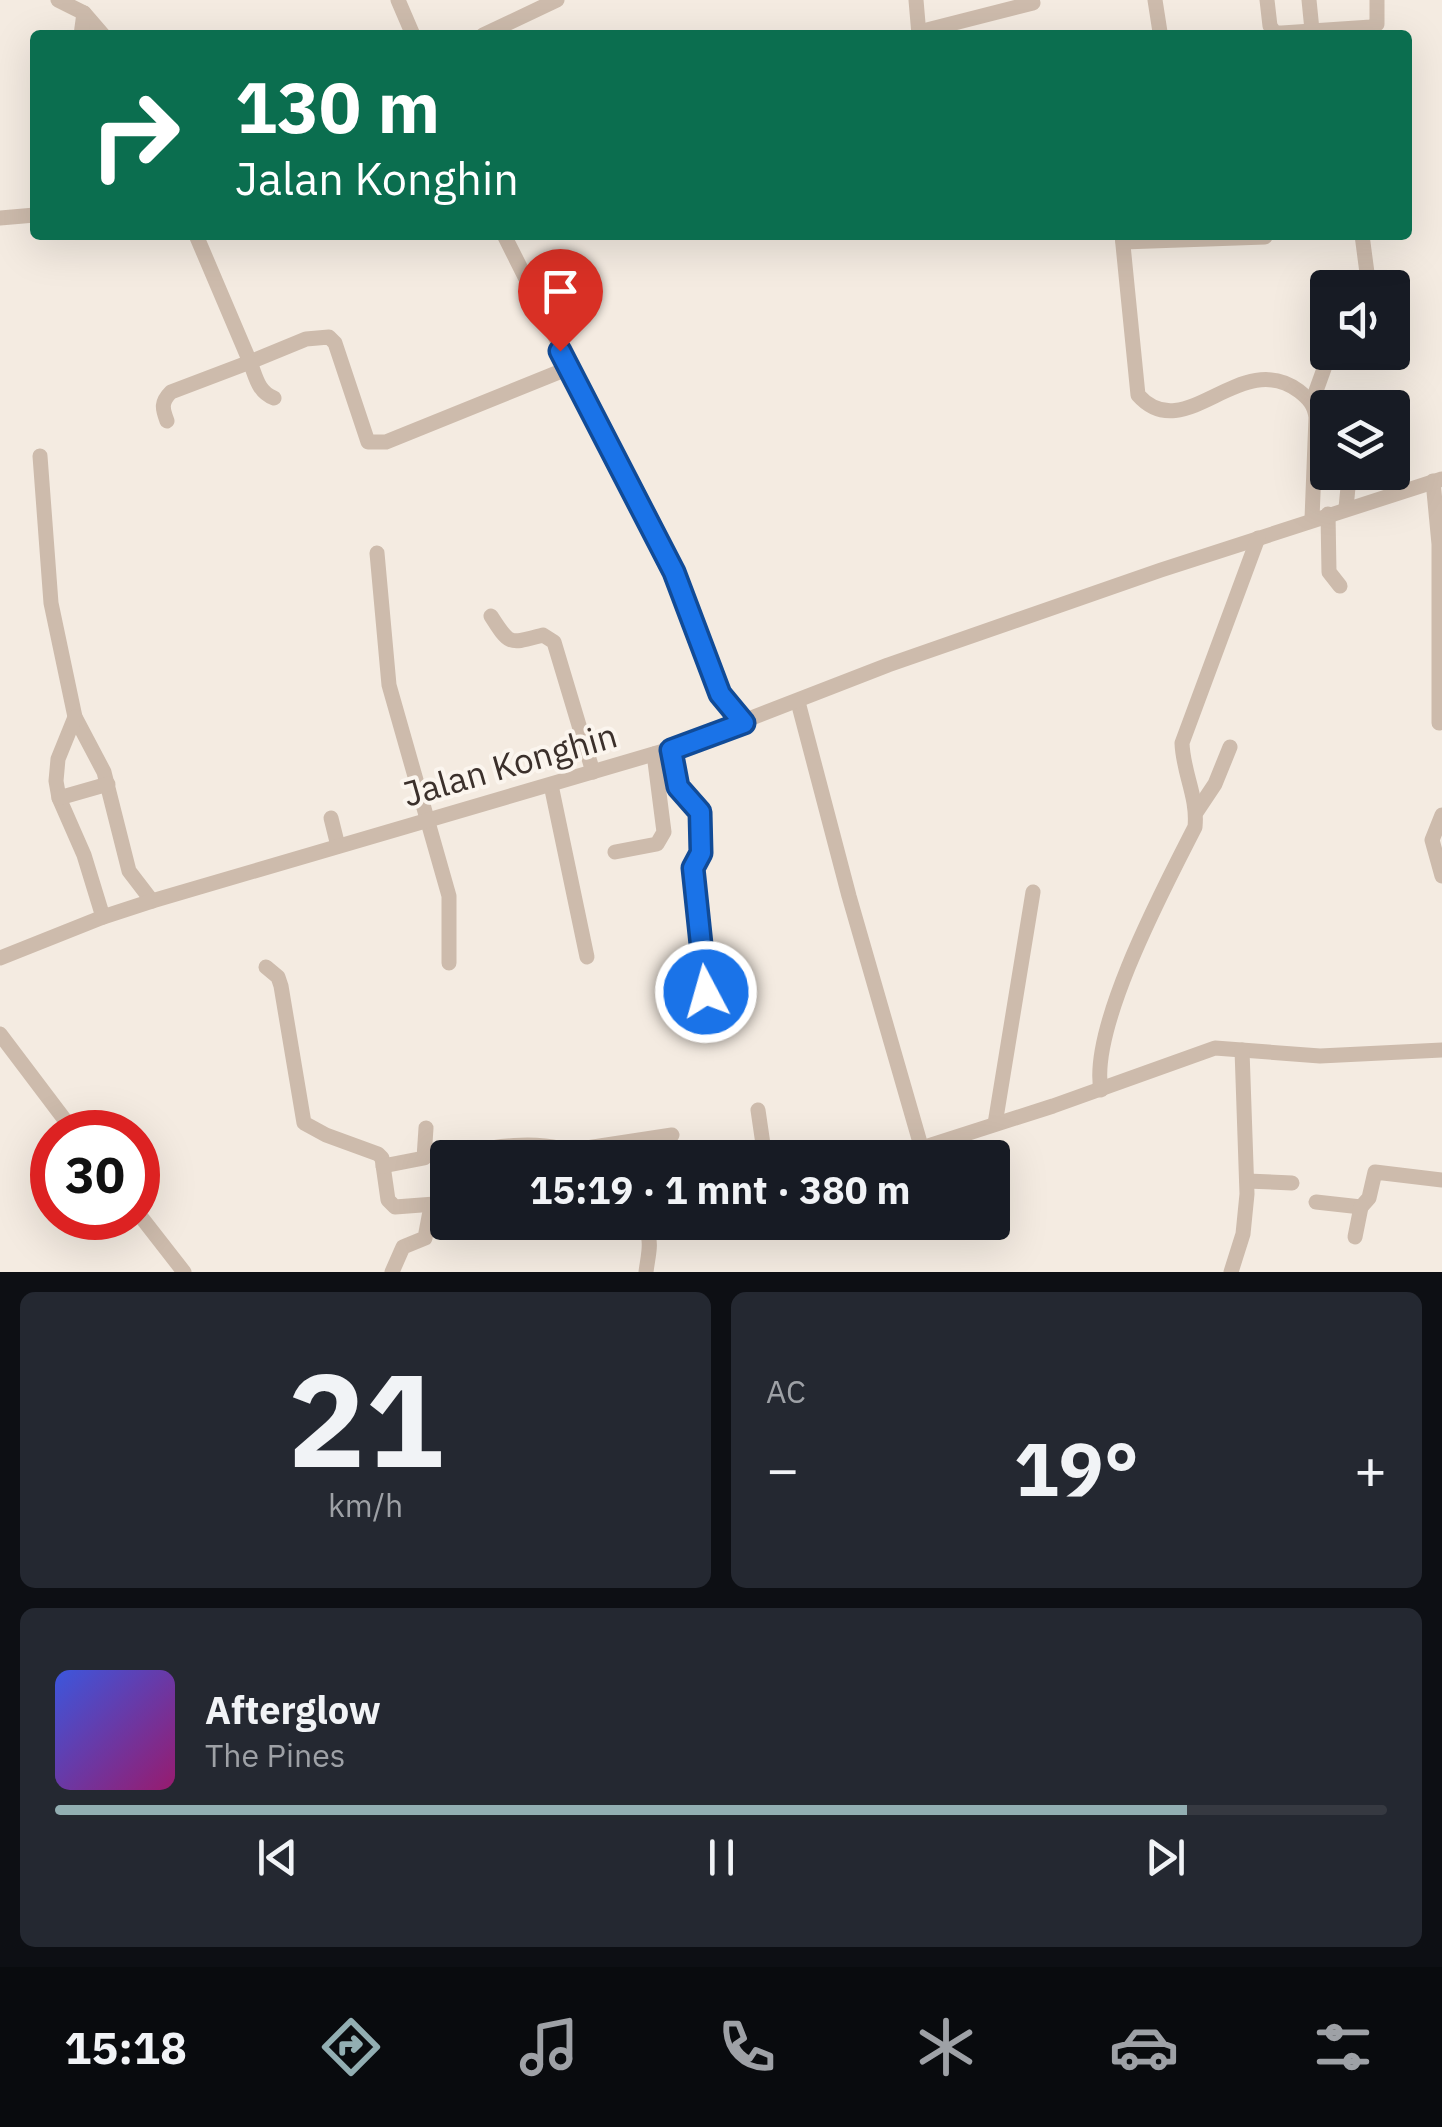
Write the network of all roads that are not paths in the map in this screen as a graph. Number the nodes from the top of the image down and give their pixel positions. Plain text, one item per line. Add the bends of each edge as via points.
1 (58, 0) edge
2 (398, 0) edge
3 (557, 0) edge
4 (916, 0) edge
5 (1155, 0) edge
6 (1267, 0) edge
7 (1309, 0) edge
8 (1377, 0) edge
9 (1034, 3) dead end
10 (84, 13) junction
11 (82, 30) edge
12 (98, 30) edge
13 (411, 30) edge
14 (494, 30) edge
15 (919, 30) edge
16 (934, 30) edge
17 (1160, 30) edge
18 (1273, 30) edge
19 (1312, 30) joint
20 (30, 215) edge
21 (0, 218) edge
22 (198, 240) edge
23 (506, 240) edge
24 (1122, 240) edge
25 (1363, 240) edge
26 (1366, 270) edge
27 (250, 362) junction
28 (569, 368) junction
29 (274, 398) dead end
30 (1310, 400) edge
31 (167, 421) dead end
32 (40, 456) dead end
33 (1437, 480) edge
34 (1319, 490) edge
35 (1348, 490) edge
36 (1346, 508) junction
37 (1320, 516) junction
38 (1258, 538) junction
39 (377, 552) dead end
40 (1340, 586) dead end
41 (491, 616) dead end
42 (798, 702) junction
43 (75, 716) junction
44 (744, 723) junction
45 (1440, 723) dead end
46 (1230, 747) dead end
47 (671, 750) junction
48 (654, 754) junction
49 (593, 772) junction
50 (108, 784) junction
51 (551, 785) junction
52 (58, 798) junction
53 (1196, 812) junction
54 (1442, 815) edge
55 (331, 818) dead end
56 (430, 820) junction
57 (338, 846) junction
58 (614, 852) dead end
59 (1442, 876) edge
60 (1033, 892) dead end
61 (152, 901) junction
62 (103, 916) junction
63 (1, 956) edge
64 (587, 958) dead end
65 (449, 964) dead end
66 (266, 967) dead end
67 (684, 1027) dead end
68 (0, 1034) edge
69 (1242, 1050) junction
70 (1442, 1050) edge
71 (1101, 1090) junction
72 (57, 1110) edge
73 (758, 1110) dead end
74 (995, 1124) junction
75 (426, 1128) dead end
76 (672, 1136) dead end
77 (649, 1140) edge
78 (763, 1140) edge
79 (919, 1140) edge
80 (941, 1140) edge
81 (383, 1166) junction
82 (1442, 1180) edge
83 (1247, 1182) junction
84 (1292, 1183) dead end
85 (1316, 1202) dead end
86 (430, 1204) edge
87 (1361, 1207) junction
88 (430, 1228) edge
89 (1355, 1237) dead end
90 (159, 1240) edge
91 (650, 1240) edge
92 (184, 1272) edge
93 (392, 1272) edge
94 (646, 1272) edge
95 (1231, 1272) edge

1 - 10 street
2 - 13 street
3 - 14 street
4 - 15 street
5 - 17 street
6 - 18 street
7 - 19 street
8 - 19 street via 1377,24 1371,27
9 - 16 street
10 - 11 street
10 - 12 street
20 - 21 street
22 - 27 street
23 - 28 street
24 - 30 street via 1138,395 1150,408 1183,408 1264,377 1284,381
25 - 26 street
27 - 28 street via 328,337 368,442 376,444
27 - 29 street via 260,388
27 - 31 street via 171,392 162,408
28 - 44 street via 674,572 720,694
32 - 43 street via 51,603
33 - 36 street, Jalan Konghin
33 - 45 street
34 - 37 street
35 - 36 street
36 - 37 street, Jalan Konghin
37 - 38 street, Jalan Konghin
37 - 40 street via 1329,572
38 - 42 street, Jalan Konghin
38 - 53 street via 1182,743
39 - 56 street via 389,685
41 - 49 street via 512,643 543,635 554,642
42 - 44 street, Jalan Konghin
42 - 79 street
43 - 50 street
43 - 52 street via 58,759
44 - 47 street, Jalan Konghin
46 - 53 street
47 - 48 street, Jalan Konghin
47 - 67 street via 678,787 700,812 702,844 693,868 706,992
48 - 49 street, Jalan Konghin
48 - 58 street via 662,839
49 - 51 street, Jalan Konghin
50 - 52 street
50 - 61 street via 129,871
51 - 56 street, Jalan Konghin
51 - 64 street
52 - 62 street
53 - 71 street via 1124,982 1099,1057
54 - 59 street via 1432,840
55 - 57 street
56 - 57 street, Jalan Konghin
56 - 65 street via 449,896
57 - 61 street, Jalan Konghin
60 - 74 street
61 - 62 street, Jalan Konghin
62 - 63 street, Jalan Konghin
66 - 81 street via 281,986 301,1119 326,1136 378,1154
68 - 72 street
69 - 70 street via 1320,1056
69 - 71 street via 1216,1048
69 - 83 street
71 - 74 street
73 - 78 street
74 - 80 street
75 - 81 street via 424,1158
76 - 77 street
81 - 86 street via 395,1206
82 - 87 street via 1375,1172
83 - 84 street
83 - 95 street via 1243,1234
85 - 87 street
87 - 89 street
88 - 93 street via 426,1238 403,1247
90 - 92 street
91 - 94 street

